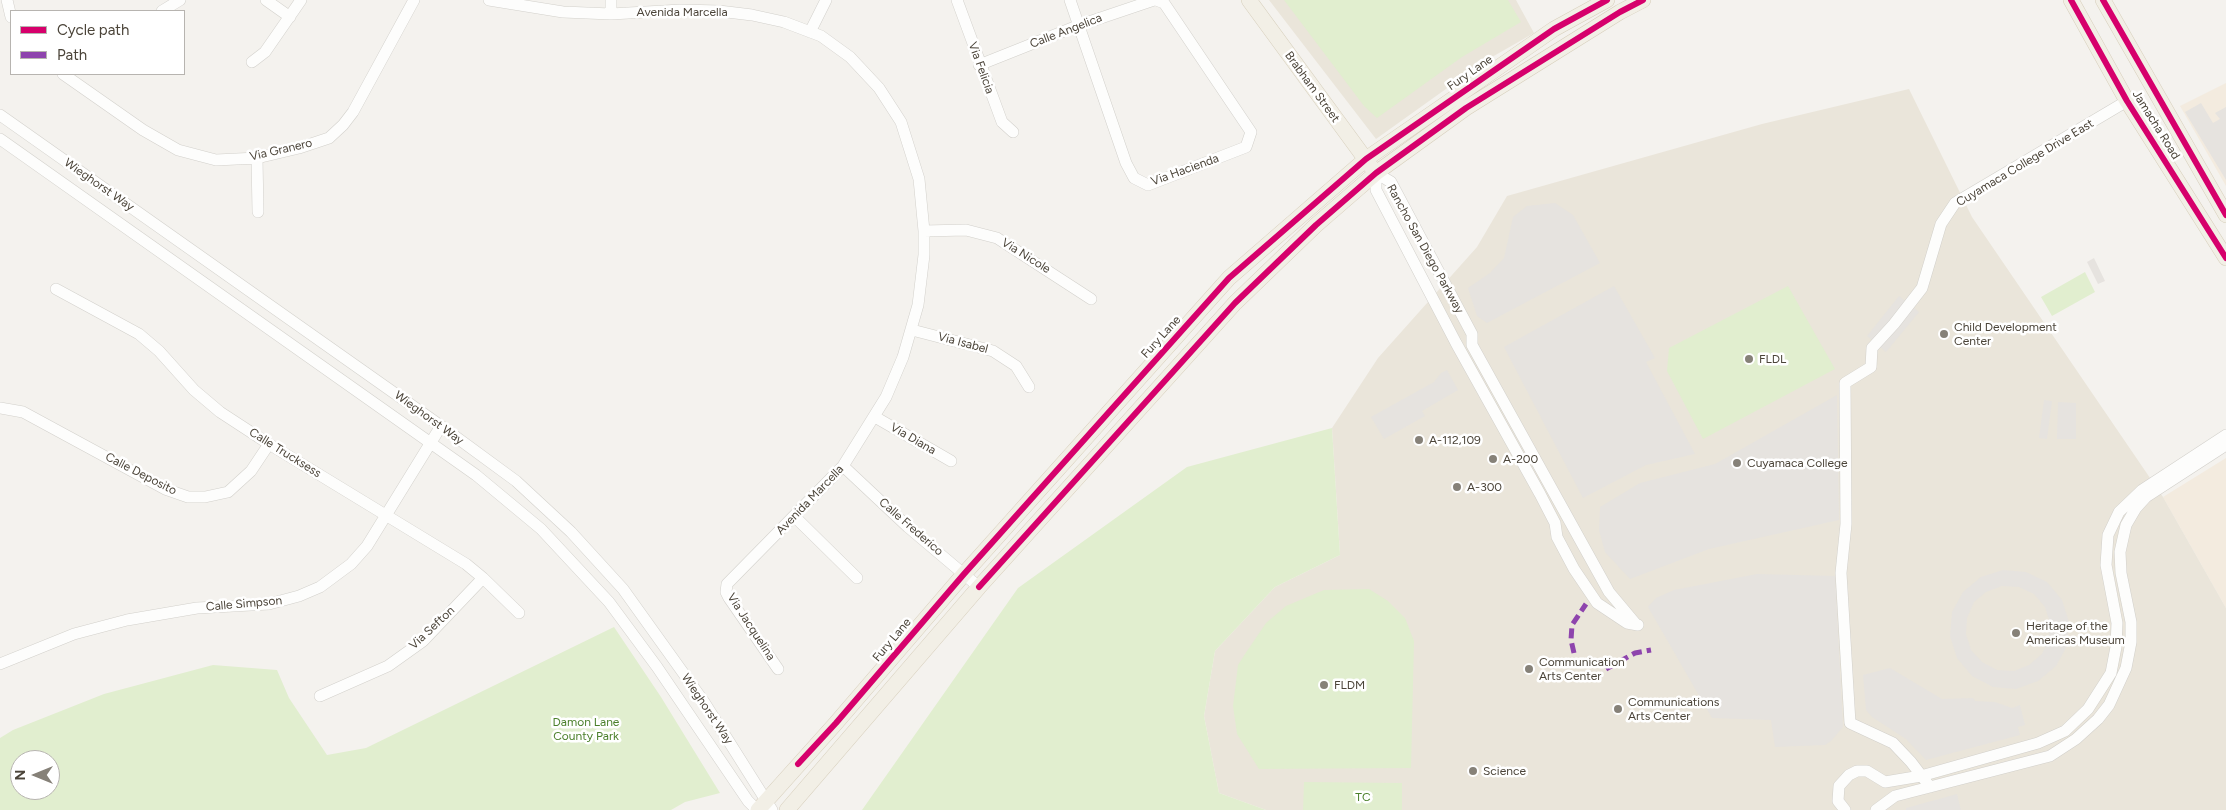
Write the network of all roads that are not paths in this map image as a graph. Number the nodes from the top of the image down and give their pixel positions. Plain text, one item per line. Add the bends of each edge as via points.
1 (7, 0) edge
2 (180, 0) edge
3 (266, 0) edge
4 (301, 0) edge
5 (414, 0) edge
6 (490, 0) edge
7 (611, 0) edge
8 (826, 0) edge
9 (957, 0) edge
10 (1070, 0) edge
11 (1155, 0) edge
12 (1249, 0) edge
13 (1607, 0) edge
14 (1643, 0) edge
15 (2071, 0) edge
16 (2104, 0) edge
17 (164, 10) edge
18 (10, 13) edge
19 (611, 14) junction
20 (290, 17) junction
21 (1077, 26) junction
22 (810, 32) junction
23 (252, 62) dead end
24 (980, 65) junction
25 (64, 75) edge
26 (2127, 101) junction
27 (0, 115) edge
28 (1013, 132) dead end
29 (0, 139) edge
30 (257, 158) junction
31 (1366, 159) junction
32 (1376, 173) junction
33 (258, 212) dead end
34 (2226, 215) edge
35 (924, 231) junction
36 (2226, 258) edge
37 (56, 289) dead end
38 (1091, 299) dead end
39 (912, 330) junction
40 (1029, 387) dead end
41 (0, 408) edge
42 (875, 417) junction
43 (440, 426) junction
44 (2226, 435) edge
45 (430, 442) junction
46 (269, 444) junction
47 (2226, 446) edge
48 (951, 461) dead end
49 (844, 466) junction
50 (1540, 494) junction
51 (386, 514) junction
52 (795, 516) junction
53 (1568, 516) junction
54 (964, 574) junction
55 (483, 578) junction
56 (857, 578) dead end
57 (727, 584) joint
58 (979, 587) junction
59 (519, 613) dead end
60 (0, 664) edge
61 (778, 669) dead end
62 (320, 696) dead end
63 (1921, 776) junction
64 (1930, 787) junction
65 (764, 807) edge
66 (787, 810) edge
67 (1845, 810) edge
68 (1876, 810) edge

1 - 18 street
2 - 17 street
3 - 20 street
4 - 20 street
5 - 30 street, Via Granero via 343,125 329,138
6 - 19 street, Avenida Marcella via 548,11
7 - 19 street
8 - 22 street
9 - 24 street, Via Felicia
10 - 21 street, Via Hacienda
11 - 21 street, Calle Angelica
11 - 21 street, Via Hacienda via 1164,3 1251,132 1246,146 1148,185 1134,178 1126,163
12 - 31 main road, Brabham Street
13 - 31 main road, Fury Lane via 1554,29
14 - 32 main road via 1474,103
15 - 26 main road, Jamacha Road
16 - 34 main road, Jamacha Road
19 - 22 street, Avenida Marcella via 681,10 730,12 784,22
20 - 23 street via 265,52
21 - 24 street, Calle Angelica
22 - 35 street, Avenida Marcella via 850,57 879,88 901,122 919,179
24 - 28 street, Via Felicia via 1002,122
25 - 30 street, Via Granero via 143,130 178,150 216,160
26 - 36 main road, Jamacha Road
26 - 63 street, Cuyamaca College Drive East via 1955,203 1941,224 1922,288 1872,348 1871,367 1845,383 1846,524 1841,573 1850,723 1893,743
27 - 43 street, Wieghorst Way
29 - 45 street, Wieghorst Way
30 - 33 street
31 - 32 main road, Brabham Street
31 - 54 main road, Fury Lane via 1230,278
32 - 50 street, Rancho San Diego Parkway via 1376,190
32 - 53 street, Rancho San Diego Parkway via 1391,182 1472,334 1472,345
32 - 58 main road via 1235,303
35 - 38 street, Via Nicole via 966,230 997,238
35 - 39 street, Avenida Marcella via 920,292
37 - 46 street, Calle Trucksess via 139,334 220,412
39 - 40 street, Via Isabel via 993,351 1016,366
39 - 42 street, Avenida Marcella
41 - 46 street, Calle Deposito via 23,412 165,489 188,497 228,492 252,471
42 - 48 street, Via Diana
42 - 49 street, Avenida Marcella
43 - 45 street, Calle Simpson
43 - 65 street, Wieghorst Way via 516,481 571,532 623,589 704,702
44 - 63 street via 2142,490 2119,512 2108,535 2106,565 2117,624 2116,647 2111,673 2088,709 2065,732 2038,743
45 - 51 street, Calle Simpson
45 - 65 street, Wieghorst Way via 541,529 603,595 657,667 748,801
46 - 51 street, Calle Trucksess
47 - 64 street via 2146,497 2126,525 2120,552 2131,642 2126,668 2109,705 2098,720 2050,756
49 - 52 street, Avenida Marcella
49 - 54 street, Calle Frederico via 908,527
50 - 53 street via 1557,513
50 - 53 street, Rancho San Diego Parkway via 1555,523 1557,537 1587,590 1609,612 1638,626 1609,592
51 - 55 street, Calle Trucksess
51 - 60 street, Calle Simpson via 367,546 351,564 330,581 299,596 269,604 197,608 127,620 74,634
52 - 56 street
52 - 57 street, Avenida Marcella
54 - 58 street, Calle Frederico
54 - 65 main road, Fury Lane
55 - 59 street, Calle Trucksess
55 - 62 street, Via Sefton via 423,641 388,666
57 - 61 street, Via Jacquelina via 729,598
58 - 66 main road
63 - 64 street
63 - 67 street via 1885,782 1867,771 1857,771 1839,786 1838,800
64 - 68 street via 1894,796

